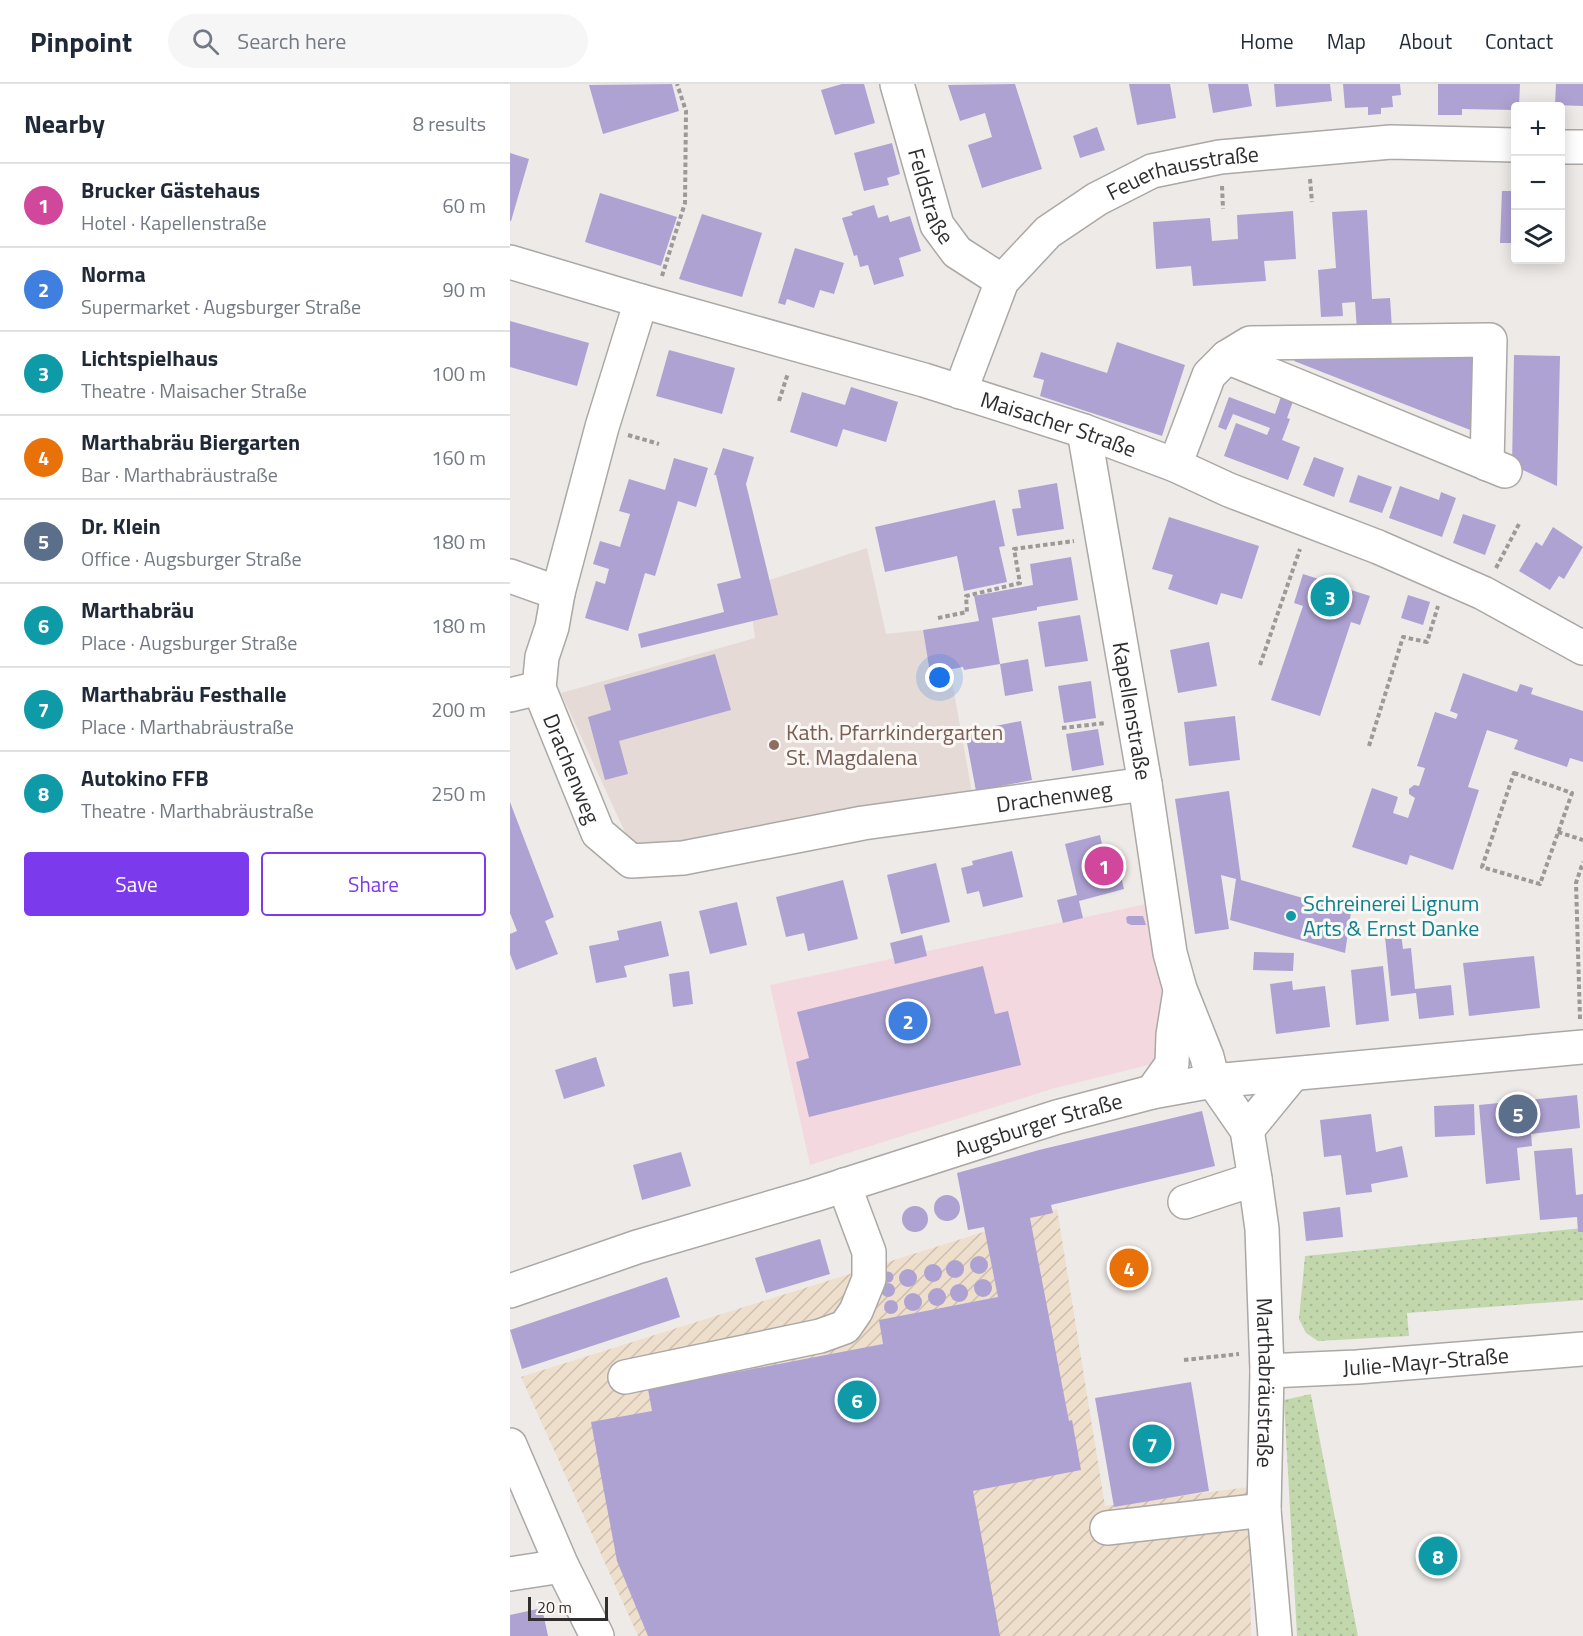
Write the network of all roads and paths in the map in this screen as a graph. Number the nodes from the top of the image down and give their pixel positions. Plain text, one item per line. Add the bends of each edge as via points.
1 (677, 84) edge
2 (897, 84) edge
3 (1511, 145) edge
4 (1565, 147) edge
5 (1583, 147) edge
6 (510, 262) edge
7 (1002, 281) junction
8 (647, 302) junction
9 (1227, 357) junction
10 (960, 392) junction
11 (1084, 431) junction
12 (1176, 465) junction
13 (1310, 520) junction
14 (1519, 524) dead end
15 (1103, 538) junction
16 (510, 576) edge
17 (1446, 577) junction
18 (558, 593) junction
19 (1483, 593) junction
20 (938, 618) dead end
21 (1583, 648) edge
22 (1260, 665) dead end
23 (524, 692) edge
24 (1134, 719) junction
25 (1062, 728) dead end
26 (1369, 746) dead end
27 (1145, 784) junction
28 (1558, 832) junction
29 (1583, 840) edge
30 (1583, 862) edge
31 (1180, 989) junction
32 (1582, 1047) edge
33 (1292, 1075) junction
34 (1213, 1081) junction
35 (1152, 1092) junction
36 (1247, 1130) junction
37 (1256, 1179) junction
38 (844, 1185) junction
39 (1185, 1203) dead end
40 (510, 1291) edge
41 (1583, 1349) edge
42 (1184, 1360) dead end
43 (1267, 1361) junction
44 (625, 1377) dead end
45 (510, 1445) edge
46 (1264, 1510) junction
47 (1107, 1528) dead end
48 (562, 1566) junction
49 (510, 1574) edge
50 (597, 1636) edge
51 (1275, 1636) edge

1 - 8 path via 686,111 685,203
2 - 7 street, Feldstraße via 937,225 957,252
3 - 7 street, Feuerhausstraße via 1391,142 1220,157 1152,171 1096,199 1048,232
4 - 5 street
6 - 8 street, Maisacher Straße
7 - 10 street, Feuerhausstraße
8 - 10 street, Maisacher Straße
8 - 18 street, Drachenweg via 602,427
9 - 9 street via 1250,343 1490,340 1498,468
9 - 12 street via 1209,375
10 - 11 street, Maisacher Straße
11 - 12 street, Maisacher Straße
11 - 15 street, Kapellenstraße
12 - 13 street, Maisacher Straße via 1229,490
13 - 17 street, Maisacher Straße
13 - 22 path
14 - 19 path
15 - 20 path via 1014,549 1020,584 966,596 967,612
15 - 24 street, Kapellenstraße
16 - 18 street
17 - 19 street, Maisacher Straße
17 - 26 path via 1426,642 1403,637
18 - 23 street, Drachenweg via 542,657
19 - 21 street, Maisacher Straße
23 - 27 street, Drachenweg via 598,833 631,861 682,858 863,823
24 - 25 path
24 - 27 street, Kapellenstraße
27 - 31 street, Kapellenstraße via 1167,939
28 - 28 path via 1572,793 1514,773 1482,867 1540,884
28 - 29 path
30 - 32 path via 1576,883
31 - 34 street, Kapellenstraße
31 - 35 street, Kapellenstraße via 1172,1064
32 - 33 street, Augsburger Straße
33 - 34 street, Augsburger Straße
33 - 36 street
34 - 35 street, Augsburger Straße
34 - 36 street, Marthabräustraße
35 - 38 street, Augsburger Straße via 1057,1117
36 - 37 street, Marthabräustraße
37 - 39 street
37 - 43 street, Marthabräustraße
38 - 40 street, Augsburger Straße via 637,1246
38 - 44 street via 869,1252 869,1279 845,1327 820,1336
41 - 43 street, Julie-Mayr-Straße via 1358,1367
42 - 43 path
43 - 46 street, Marthabräustraße
45 - 48 street
46 - 47 street
46 - 51 street, Marthabräustraße
48 - 49 street
48 - 50 street

